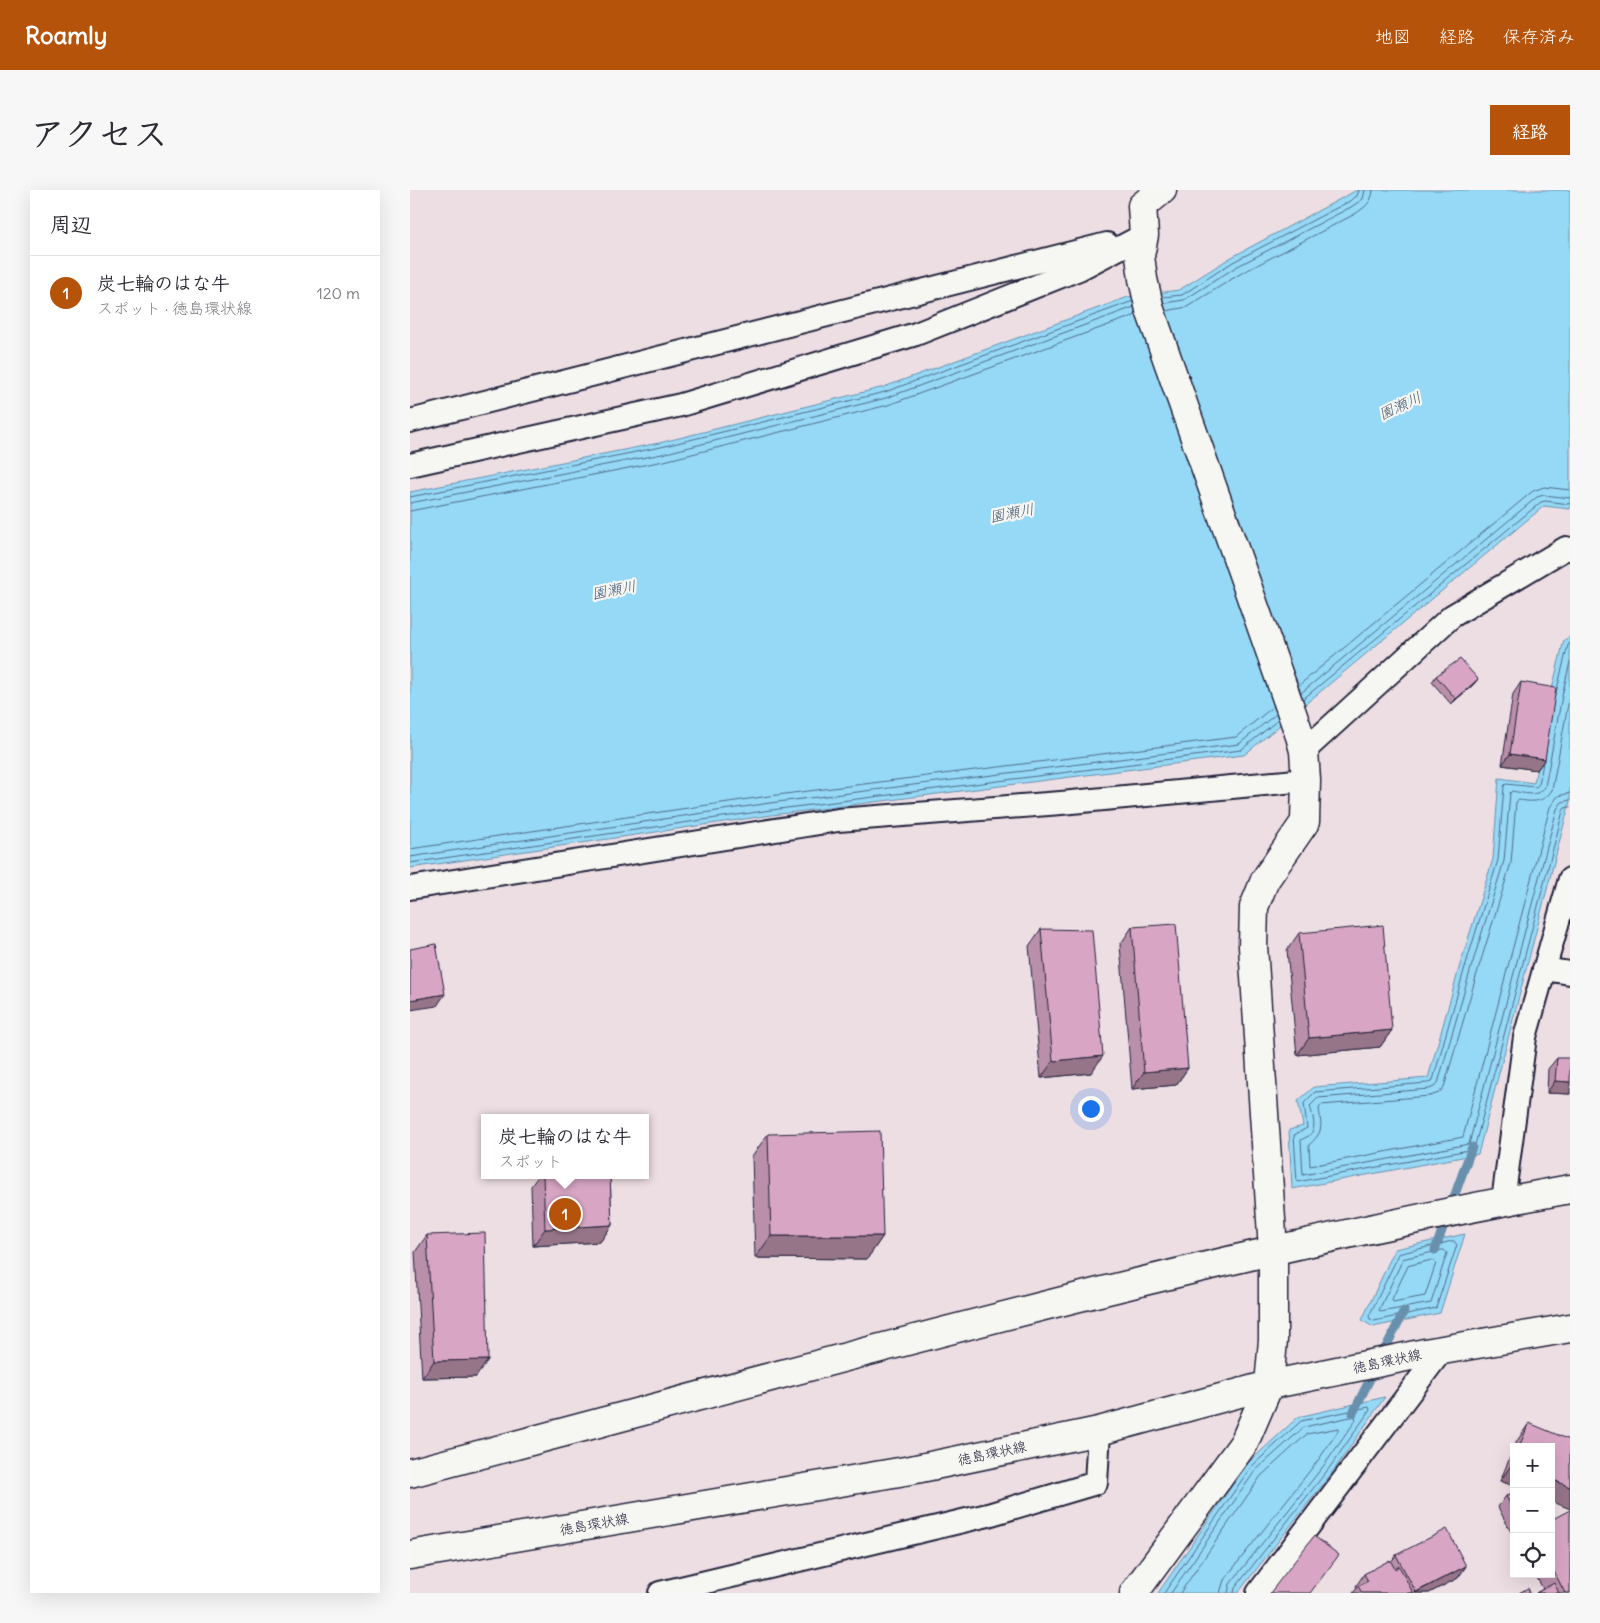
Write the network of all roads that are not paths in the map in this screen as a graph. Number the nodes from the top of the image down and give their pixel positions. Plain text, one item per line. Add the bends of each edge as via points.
1 (1162, 190) edge
2 (1142, 246) junction
3 (410, 421) edge
4 (410, 466) edge
5 (1570, 549) edge
6 (1302, 743) junction
7 (1306, 780) junction
8 (1570, 879) edge
9 (410, 888) edge
10 (1544, 969) junction
11 (1570, 973) edge
12 (1570, 1189) edge
13 (1490, 1204) junction
14 (1273, 1250) junction
15 (1570, 1328) edge
16 (1434, 1352) junction
17 (1269, 1385) junction
18 (1099, 1431) junction
19 (410, 1473) edge
20 (410, 1555) edge
21 (660, 1593) edge
22 (1134, 1593) edge
23 (1258, 1593) edge

1 - 2 main road via 1142,206
2 - 3 street
2 - 4 street via 916,334 681,404
2 - 6 main road via 1143,279 1150,310
5 - 6 street via 1566,548 1452,616
6 - 7 main road
7 - 9 street via 838,820
7 - 14 main road via 1304,822 1265,880 1254,907 1253,946
8 - 10 street
10 - 11 street
10 - 13 street via 1525,1037
12 - 13 main road
13 - 14 main road
14 - 17 main road via 1273,1340
14 - 19 main road via 861,1352
15 - 16 main road, 徳島環状線
16 - 17 main road, 徳島環状線
16 - 23 street
17 - 18 main road, 徳島環状線
17 - 22 main road via 1244,1443
18 - 20 main road, 徳島環状線 via 911,1470
18 - 21 street via 1096,1483 988,1515

